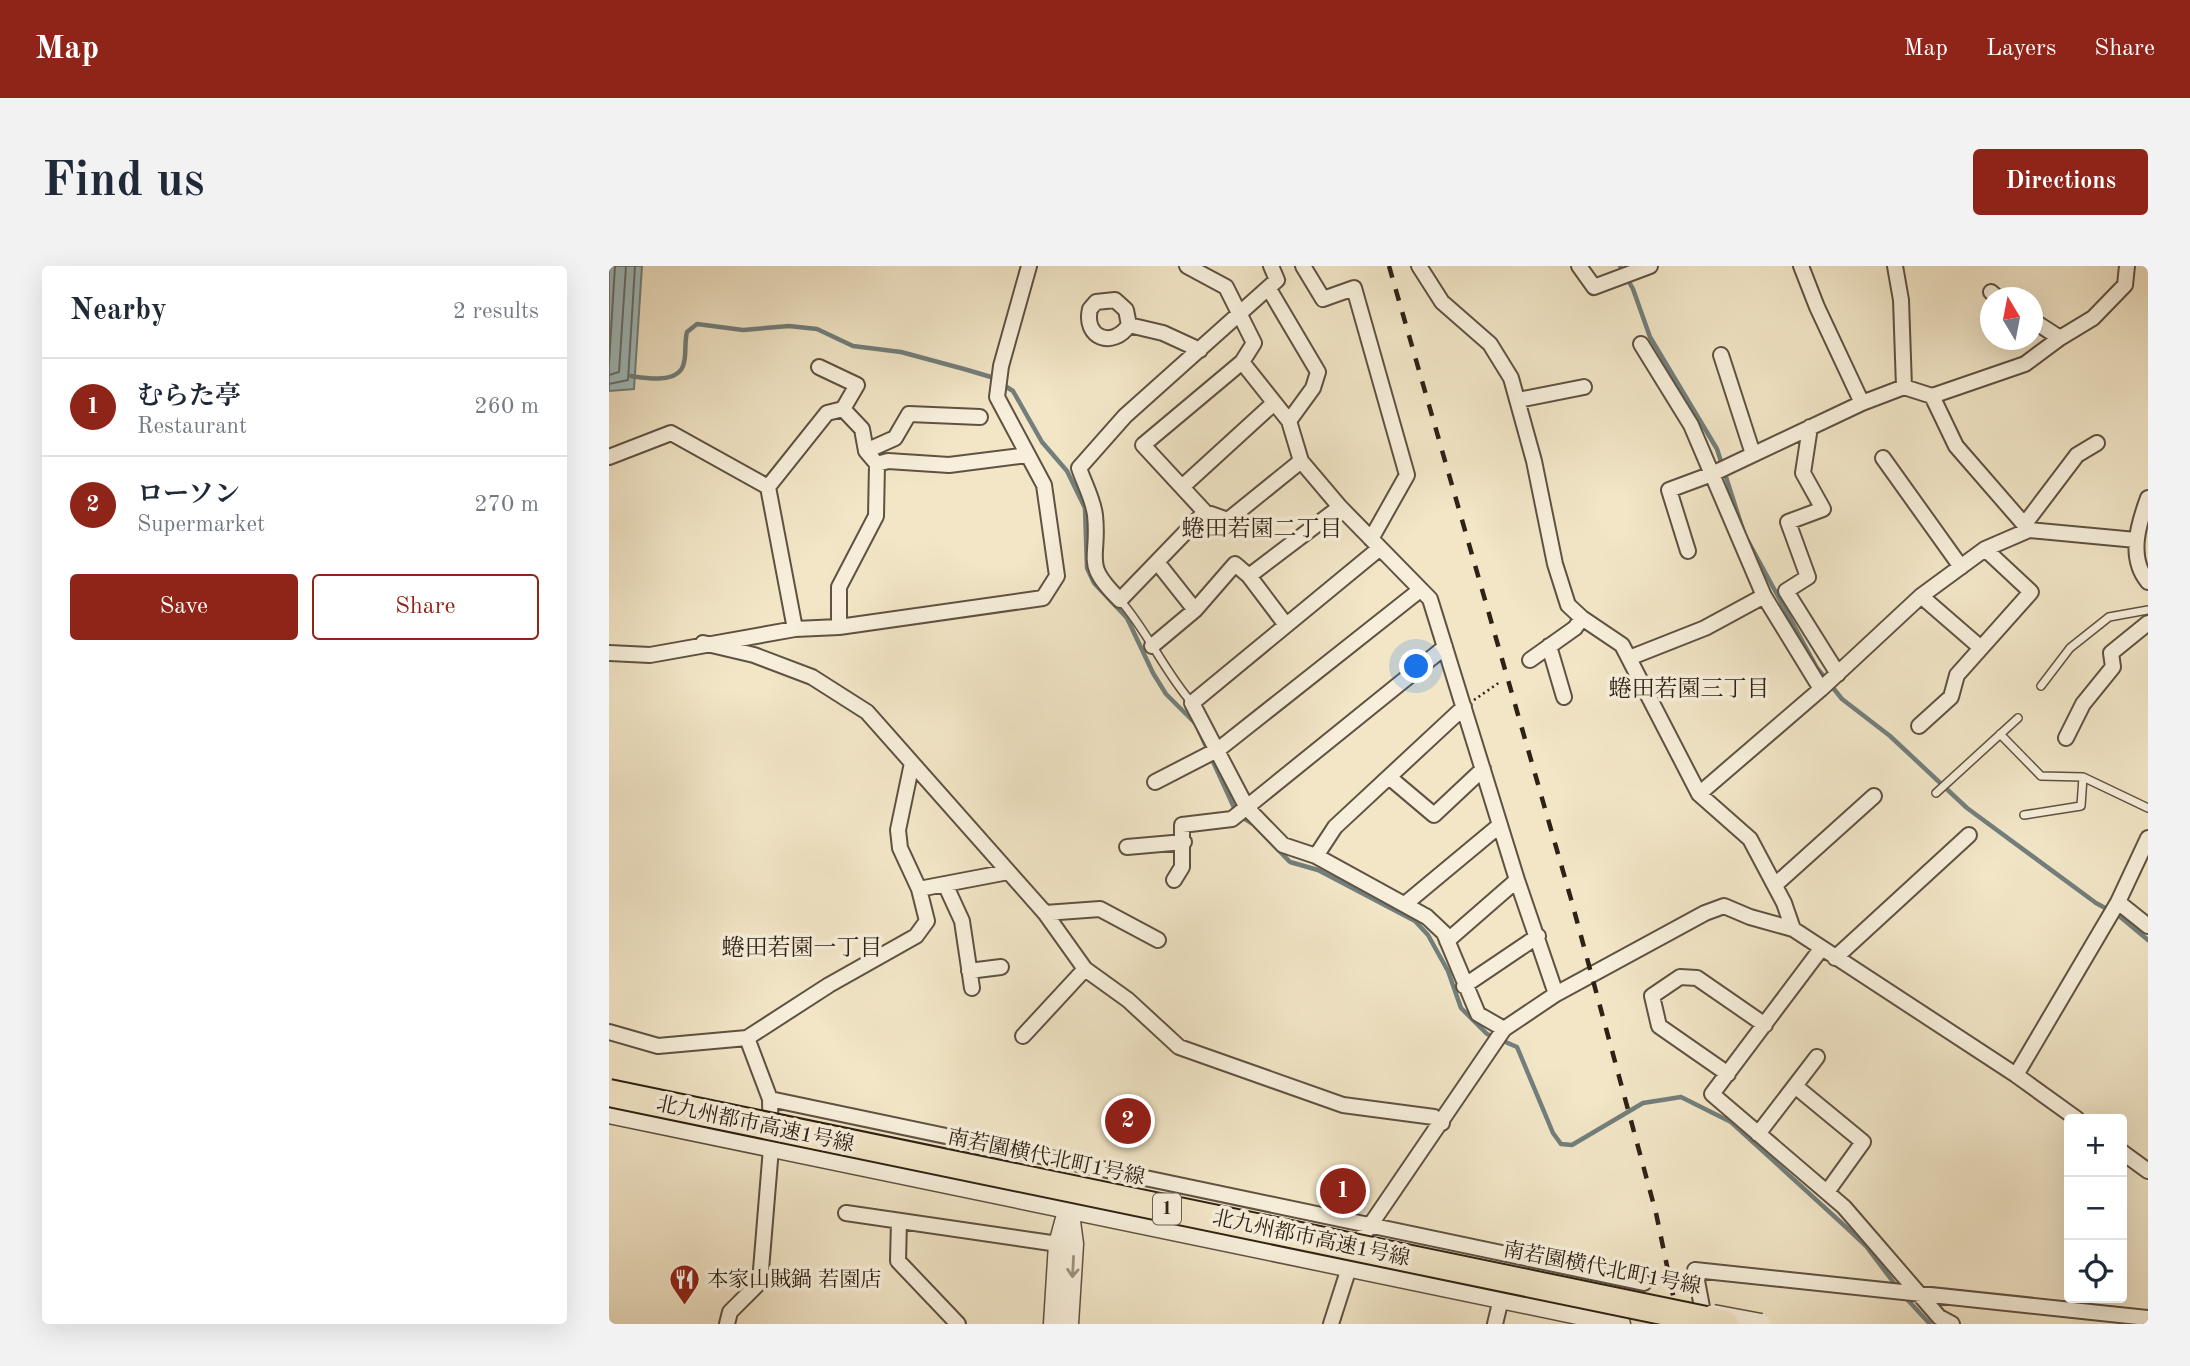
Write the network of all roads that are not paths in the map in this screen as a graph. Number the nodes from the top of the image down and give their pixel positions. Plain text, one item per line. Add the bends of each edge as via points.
1 (1029, 266) edge
2 (1187, 266) edge
3 (1271, 266) edge
4 (1303, 266) edge
5 (1419, 266) edge
6 (1579, 266) edge
7 (1650, 266) edge
8 (1801, 266) edge
9 (1895, 266) edge
10 (2127, 266) edge
11 (1269, 289) junction
12 (1239, 316) junction
13 (1129, 325) dead end
14 (2043, 327) edge
15 (2060, 338) junction
16 (1641, 344) dead end
17 (1200, 350) junction
18 (1721, 355) dead end
19 (1242, 362) junction
20 (819, 367) dead end
21 (1584, 387) dead end
22 (1904, 387) junction
23 (1932, 396) junction
24 (1518, 400) junction
25 (1862, 402) junction
26 (1274, 403) junction
27 (843, 409) junction
28 (980, 417) dead end
29 (1289, 421) junction
30 (1810, 428) junction
31 (2097, 443) dead end
32 (866, 451) junction
33 (1753, 454) junction
34 (1028, 455) junction
35 (609, 457) edge
36 (1883, 458) dead end
37 (1301, 461) junction
38 (877, 464) junction
39 (1712, 474) junction
40 (768, 487) junction
41 (1182, 487) junction
42 (2148, 499) edge
43 (1340, 507) junction
44 (1205, 512) junction
45 (2026, 528) junction
46 (2136, 540) junction
47 (1375, 544) junction
48 (1985, 549) junction
49 (1688, 551) dead end
50 (1157, 562) junction
51 (1961, 567) junction
52 (1249, 576) junction
53 (2148, 582) edge
54 (1420, 590) junction
55 (1763, 596) junction
56 (1921, 596) junction
57 (1120, 600) junction
58 (1195, 610) junction
59 (2148, 610) edge
60 (1582, 618) junction
61 (2148, 623) edge
62 (1286, 625) junction
63 (839, 627) junction
64 (795, 629) junction
65 (703, 643) junction
66 (1152, 646) junction
67 (1549, 646) junction
68 (1445, 647) junction
69 (1980, 648) junction
70 (609, 653) edge
71 (1629, 659) junction
72 (1530, 660) dead end
73 (1838, 674) junction
74 (2041, 686) dead end
75 (1821, 689) junction
76 (1564, 697) dead end
77 (1192, 703) junction
78 (1464, 707) junction
79 (2018, 718) dead end
80 (1919, 726) dead end
81 (2000, 734) junction
82 (2066, 738) dead end
83 (1211, 753) junction
84 (912, 764) junction
85 (1483, 769) junction
86 (1389, 777) junction
87 (2083, 777) junction
88 (1155, 782) dead end
89 (1936, 793) dead end
90 (1699, 794) junction
91 (1874, 796) dead end
92 (2148, 808) edge
93 (1240, 813) junction
94 (2024, 815) dead end
95 (1500, 825) junction
96 (1969, 835) dead end
97 (2148, 838) edge
98 (1184, 842) junction
99 (1127, 847) dead end
100 (1316, 856) junction
101 (1008, 872) junction
102 (1174, 880) dead end
103 (1517, 880) junction
104 (945, 884) junction
105 (1775, 885) junction
106 (919, 889) junction
107 (2118, 902) junction
108 (1405, 904) junction
109 (1045, 913) junction
110 (2148, 926) edge
111 (1793, 929) junction
112 (1538, 936) junction
113 (1158, 940) dead end
114 (1447, 941) junction
115 (1821, 948) junction
116 (1835, 958) junction
117 (1001, 967) dead end
118 (1085, 969) junction
119 (969, 971) junction
120 (1464, 986) junction
121 (972, 988) dead end
122 (1556, 994) junction
123 (1765, 1025) junction
124 (1504, 1029) junction
125 (609, 1032) edge
126 (1023, 1036) dead end
127 (747, 1038) junction
128 (1817, 1057) dead end
129 (1728, 1074) junction
130 (2016, 1076) junction
131 (1795, 1086) junction
132 (609, 1091) edge
133 (770, 1098) junction
134 (609, 1112) edge
135 (2070, 1114) edge
136 (1442, 1123) junction
137 (771, 1126) junction
138 (1758, 1134) junction
139 (771, 1148) junction
140 (2127, 1156) edge
141 (2148, 1171) edge
142 (1071, 1186) junction
143 (1828, 1192) junction
144 (1069, 1210) junction
145 (846, 1213) dead end
146 (899, 1221) junction
147 (1370, 1226) junction
148 (1058, 1244) junction
149 (1356, 1246) junction
150 (1347, 1269) junction
151 (1644, 1283) dead end
152 (1921, 1292) junction
153 (1501, 1299) junction
154 (2148, 1318) edge
155 (727, 1324) edge
156 (958, 1324) edge
157 (1053, 1324) edge
158 (1069, 1324) edge
159 (1331, 1324) edge
160 (1495, 1324) edge
161 (1621, 1324) edge
162 (1649, 1324) edge
163 (1705, 1324) edge
164 (1725, 1324) edge
165 (1762, 1324) edge
166 (1952, 1324) edge

1 - 34 street via 997,397
2 - 12 street via 1226,286
3 - 11 street via 1277,281
4 - 47 street via 1323,299 1354,288 1407,475
5 - 24 street via 1442,302 1490,344 1511,378
6 - 7 street via 1594,287
8 - 25 street
9 - 22 street
10 - 15 street via 2125,285 2093,318
11 - 12 street
11 - 29 street via 1318,372 1313,388
12 - 17 street
12 - 19 street via 1254,343
13 - 17 street via 1163,333
14 - 15 street
15 - 23 street via 2025,364
16 - 39 street via 1691,425
17 - 57 street via 1125,416 1079,468 1095,512 1095,566 1100,581
18 - 33 street
19 - 26 street
19 - 41 street via 1143,445
20 - 27 street via 857,385
21 - 24 street
22 - 23 street
22 - 25 street
23 - 45 street via 1956,446
24 - 60 street via 1555,564 1568,605
25 - 30 street
26 - 29 street
26 - 41 street
27 - 32 street via 862,429
27 - 40 street via 827,413
28 - 32 street via 909,414 895,438
29 - 37 street
30 - 33 street
30 - 73 street via 1803,472 1823,509 1788,522 1808,577 1786,591
31 - 45 street via 2077,455
32 - 38 street
33 - 39 street
34 - 38 street via 949,465
34 - 63 street via 1044,485 1057,576 1043,598
35 - 40 street via 671,433
36 - 51 street
37 - 43 street
37 - 44 street via 1228,520
38 - 63 street via 876,516 839,587
39 - 49 street via 1669,490
39 - 55 street
40 - 64 street
41 - 44 street
42 - 46 street
43 - 47 street
43 - 52 street
44 - 50 street
45 - 46 street
45 - 48 street
46 - 53 street via 2140,572
47 - 54 street
47 - 62 street
48 - 51 street
48 - 69 street via 2031,593
50 - 57 street
50 - 58 street
51 - 56 street
52 - 58 street via 1235,564
52 - 62 street
54 - 68 street via 1430,599
54 - 83 street
55 - 71 street via 1705,628
55 - 75 street
56 - 69 street
56 - 73 street
57 - 66 lane
58 - 66 street
59 - 74 lane via 2109,617 2070,648
60 - 67 street
60 - 71 street via 1622,645
61 - 82 street via 2111,653 2113,667 2083,704
62 - 77 street
63 - 64 street
64 - 65 street
65 - 70 street via 650,655
65 - 84 street via 754,655 812,677 867,712
66 - 77 lane
67 - 72 street
67 - 76 street
68 - 78 street
68 - 93 street
69 - 80 street via 1957,675 1951,697
71 - 90 street
73 - 75 street
75 - 90 street
77 - 83 street
78 - 85 street
78 - 86 street
79 - 81 lane
81 - 87 lane via 2041,776
81 - 89 lane
83 - 88 street
83 - 93 street via 1238,795
84 - 101 street
84 - 106 street via 898,830 899,848
85 - 86 street via 1434,815
85 - 95 street
86 - 100 street via 1335,827
87 - 92 lane
87 - 94 lane via 2081,806
90 - 105 street via 1750,839
91 - 105 street
93 - 98 street via 1182,825
93 - 100 street via 1283,845
95 - 103 street
95 - 108 street
96 - 116 street
97 - 107 street
98 - 99 street
98 - 102 street via 1182,867
100 - 108 street
101 - 104 street
101 - 109 street
103 - 112 street
103 - 114 street
104 - 106 street
104 - 119 street via 962,921
105 - 111 street
106 - 127 street via 927,921 916,936
107 - 110 street
107 - 130 street
108 - 114 street via 1427,916
109 - 113 street via 1100,909
109 - 118 street
111 - 115 street
111 - 122 street via 1724,906
112 - 120 street
112 - 122 street
114 - 120 street
115 - 116 street
115 - 123 street
116 - 130 street
117 - 119 street
118 - 126 street
118 - 136 street via 1128,1000 1179,1047 1343,1105 1434,1117
119 - 121 street
120 - 124 street via 1478,1014
122 - 124 street
123 - 129 street
123 - 129 street via 1697,978 1679,977 1652,996 1659,1026
124 - 136 street
125 - 127 street via 658,1046
127 - 133 street
128 - 131 street
129 - 138 street via 1712,1094
130 - 135 street
131 - 138 street
131 - 143 street via 1863,1142
132 - 137 street, 南若園横代北町1号線
132 - 164 highway, 北九州都市高速1号線 / 1, bridge
133 - 137 street
133 - 147 street
134 - 139 street
134 - 162 highway, 北九州都市高速1号線 / 1
136 - 147 street
137 - 139 street
137 - 142 street, 南若園横代北町1号線
138 - 143 street
139 - 144 street
139 - 155 street via 760,1282 730,1312
140 - 141 street
142 - 144 street
142 - 149 street, 南若園横代北町1号線
143 - 152 street
144 - 148 street
144 - 150 street
144 -> 158 street via 1074,1244
145 - 146 street
146 - 148 street
146 - 156 street via 898,1261
147 - 149 street
147 - 151 street
148 - 157 street
149 - 150 street
149 - 165 street, 南若園横代北町1号線, bridge
150 - 153 street
150 - 159 street
152 - 154 street
152 - 163 street via 1695,1269
152 - 166 street via 1940,1317
153 - 160 street
153 - 161 street

